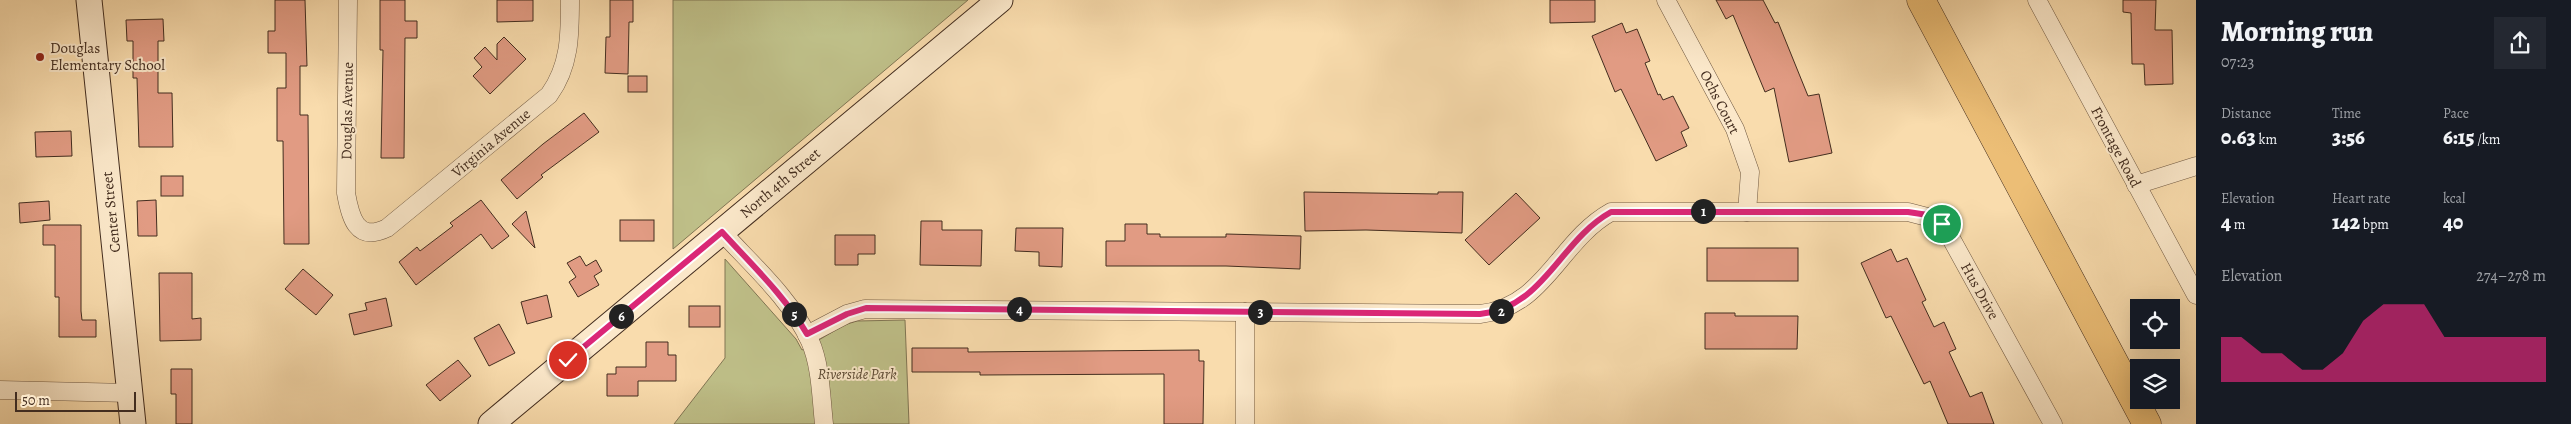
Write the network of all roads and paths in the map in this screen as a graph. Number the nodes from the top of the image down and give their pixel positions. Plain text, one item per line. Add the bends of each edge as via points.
1 (89, 0) edge
2 (348, 0) edge
3 (570, 0) edge
4 (1000, 0) edge
5 (1666, 0) edge
6 (1920, 0) edge
7 (2037, 0) edge
8 (2196, 166) edge
9 (2136, 185) junction
10 (1747, 212) junction
11 (352, 221) joint
12 (722, 232) junction
13 (2196, 295) edge
14 (1245, 312) junction
15 (807, 334) junction
16 (0, 390) edge
17 (130, 393) junction
18 (133, 424) edge
19 (491, 424) edge
20 (824, 424) edge
21 (1245, 424) edge
22 (2053, 424) edge
23 (2147, 424) edge

1 - 17 street, Center Street
2 - 11 street, Douglas Avenue via 346,193
3 - 11 street, Virginia Avenue via 570,34 564,66 560,80 549,95 387,228 368,232
4 - 12 street, North 4th Street
5 - 10 street, Ochs Court via 1735,129 1750,172
6 - 23 highway
7 - 9 street, Frontage Road
8 - 9 street
9 - 13 street, Frontage Road
10 - 14 street, Hus Drive via 1611,212 1599,218 1579,237 1522,300 1498,312
10 - 22 street, Hus Drive via 1908,212 1935,219 1947,231
12 - 15 street via 770,285
12 - 19 street, North 4th Street
14 - 15 street, Hus Drive via 866,308
14 - 21 street
15 - 20 street via 816,362
16 - 17 street
17 - 18 street, Center Street

